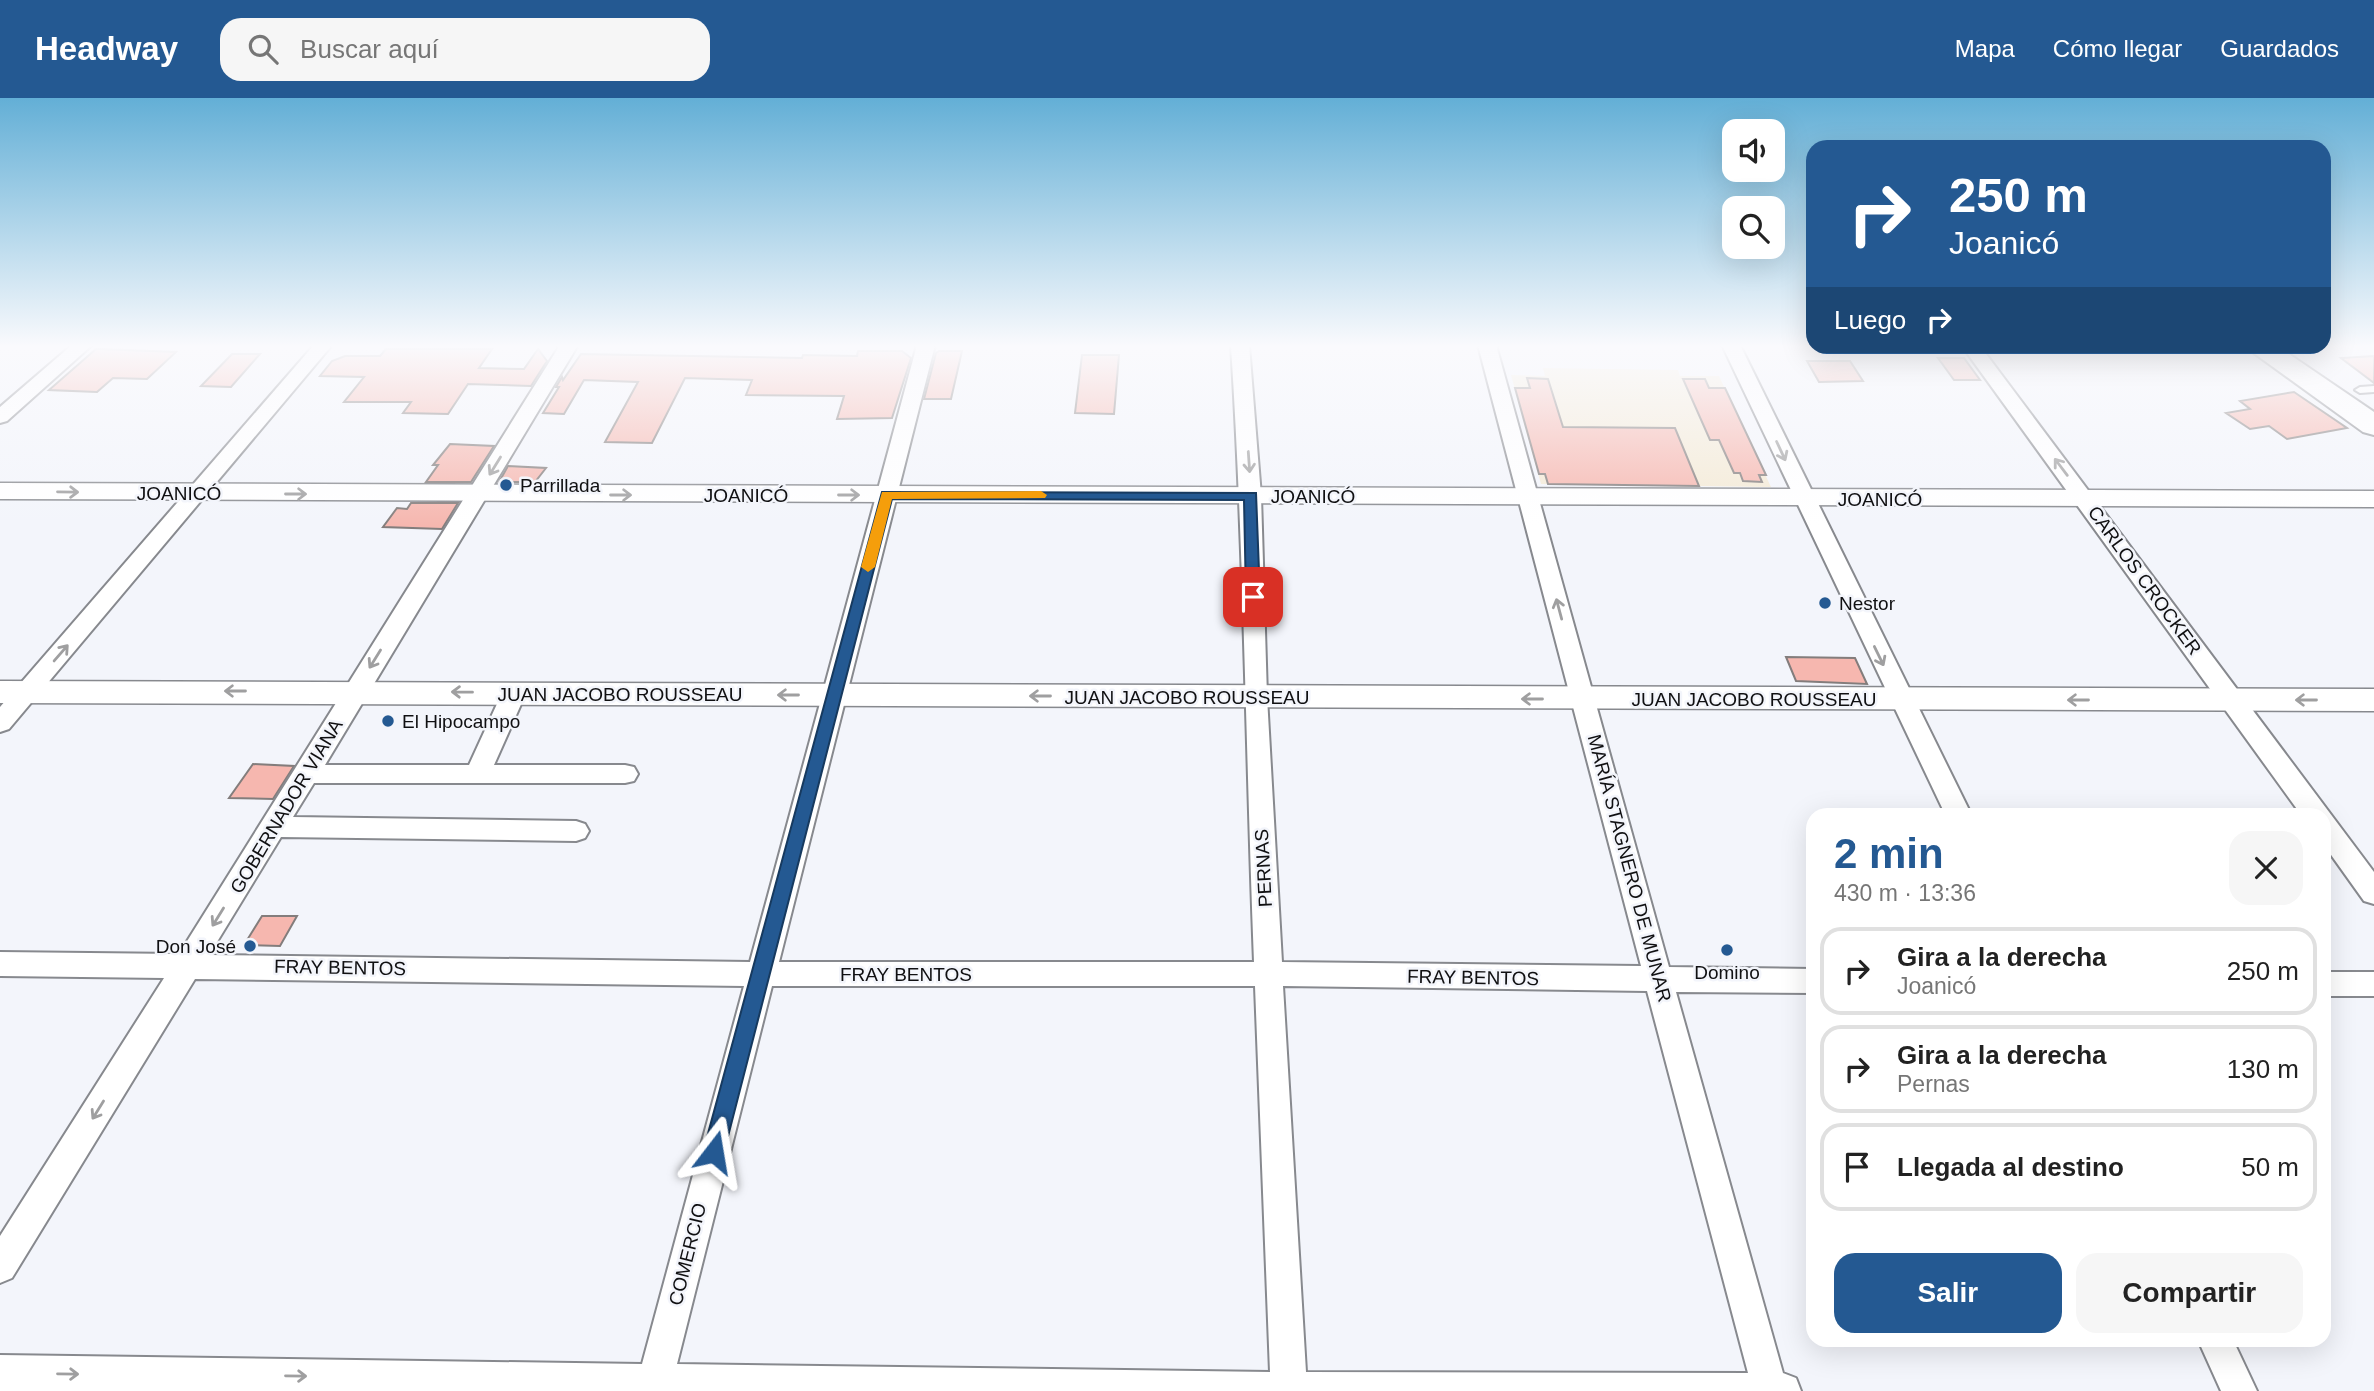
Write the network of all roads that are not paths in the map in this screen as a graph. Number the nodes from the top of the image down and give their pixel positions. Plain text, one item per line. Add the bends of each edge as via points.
1 (13, 405) edge
2 (272, 405) edge
3 (532, 405) edge
4 (910, 405) edge
5 (1244, 405) edge
6 (1503, 405) edge
7 (1759, 405) edge
8 (2015, 405) edge
9 (2345, 405) edge
10 (0, 417) edge
11 (2374, 426) edge
12 (0, 491) edge
13 (198, 493) junction
14 (477, 495) junction
15 (887, 495) junction
16 (1251, 496) junction
17 (1529, 497) junction
18 (1803, 498) junction
19 (2374, 499) edge
20 (2086, 500) junction
21 (355, 691) junction
22 (13, 692) edge
23 (514, 693) junction
24 (834, 696) junction
25 (1255, 697) junction
26 (1583, 699) junction
27 (1901, 699) junction
28 (2232, 700) junction
29 (2374, 700) edge
30 (0, 723) edge
31 (307, 774) junction
32 (477, 774) junction
33 (625, 774) dead end
34 (1955, 808) edge
35 (2311, 808) edge
36 (274, 827) junction
37 (576, 831) dead end
38 (2331, 835) edge
39 (2374, 893) edge
40 (0, 964) edge
41 (188, 965) junction
42 (760, 974) junction
43 (1268, 974) junction
44 (1661, 980) junction
45 (1806, 981) edge
46 (2331, 984) edge
47 (2374, 984) edge
48 (0, 1266) edge
49 (2218, 1347) edge
50 (0, 1373) edge
51 (383, 1384) edge
52 (653, 1387) edge
53 (844, 1388) edge
54 (1289, 1391) edge
55 (1770, 1391) edge
56 (1783, 1391) edge
57 (2239, 1391) edge

1 - 10 street
2 - 13 street
3 -> 14 street, GOBERNADOR VIANA
4 - 15 street, COMERCIO
5 -> 16 street, PERNAS
6 - 17 street, MARÍA STAGNERO DE MUNAR
7 -> 18 street
20 -> 8 street, CARLOS CROCKER
9 - 11 main road
12 -> 13 street, JOANICÓ
13 -> 14 street, JOANICÓ
22 -> 13 street
14 -> 15 street, JOANICÓ
14 -> 21 street, GOBERNADOR VIANA
15 - 16 street, JOANICÓ
15 - 24 street, COMERCIO
16 - 17 street, JOANICÓ
16 - 25 street, PERNAS
17 - 18 street, JOANICÓ
26 -> 17 street, MARÍA STAGNERO DE MUNAR
18 - 20 street, JOANICÓ
18 -> 27 street
19 - 20 street, JOANICÓ
20 - 28 street, CARLOS CROCKER
21 -> 22 street, JUAN JACOBO ROUSSEAU
23 -> 21 street, JUAN JACOBO ROUSSEAU
21 - 31 street, GOBERNADOR VIANA
22 - 30 street
24 -> 23 street, JUAN JACOBO ROUSSEAU
23 - 32 street
25 -> 24 street, JUAN JACOBO ROUSSEAU
24 - 42 street, COMERCIO
26 -> 25 street, JUAN JACOBO ROUSSEAU
25 - 43 street, PERNAS
26 - 27 street, JUAN JACOBO ROUSSEAU
26 - 44 street, MARÍA STAGNERO DE MUNAR
28 -> 27 street, JUAN JACOBO ROUSSEAU
27 - 34 street
29 -> 28 street, JUAN JACOBO ROUSSEAU
28 - 35 street, CARLOS CROCKER
31 - 32 street
31 - 36 street, GOBERNADOR VIANA
32 - 33 street
36 - 37 street
36 -> 41 street, GOBERNADOR VIANA
38 - 39 street
40 - 41 street, FRAY BENTOS
41 - 42 street, FRAY BENTOS
41 -> 48 street, GOBERNADOR VIANA
42 - 43 street, FRAY BENTOS
42 - 52 street, COMERCIO
43 - 44 street, FRAY BENTOS
43 - 54 street, PERNAS
44 - 45 street, FRAY BENTOS
44 - 55 street, MARÍA STAGNERO DE MUNAR
46 - 47 street
49 - 57 street
50 -> 51 street
51 - 52 street
52 - 53 street
53 - 54 street
54 - 55 street
55 - 56 street

